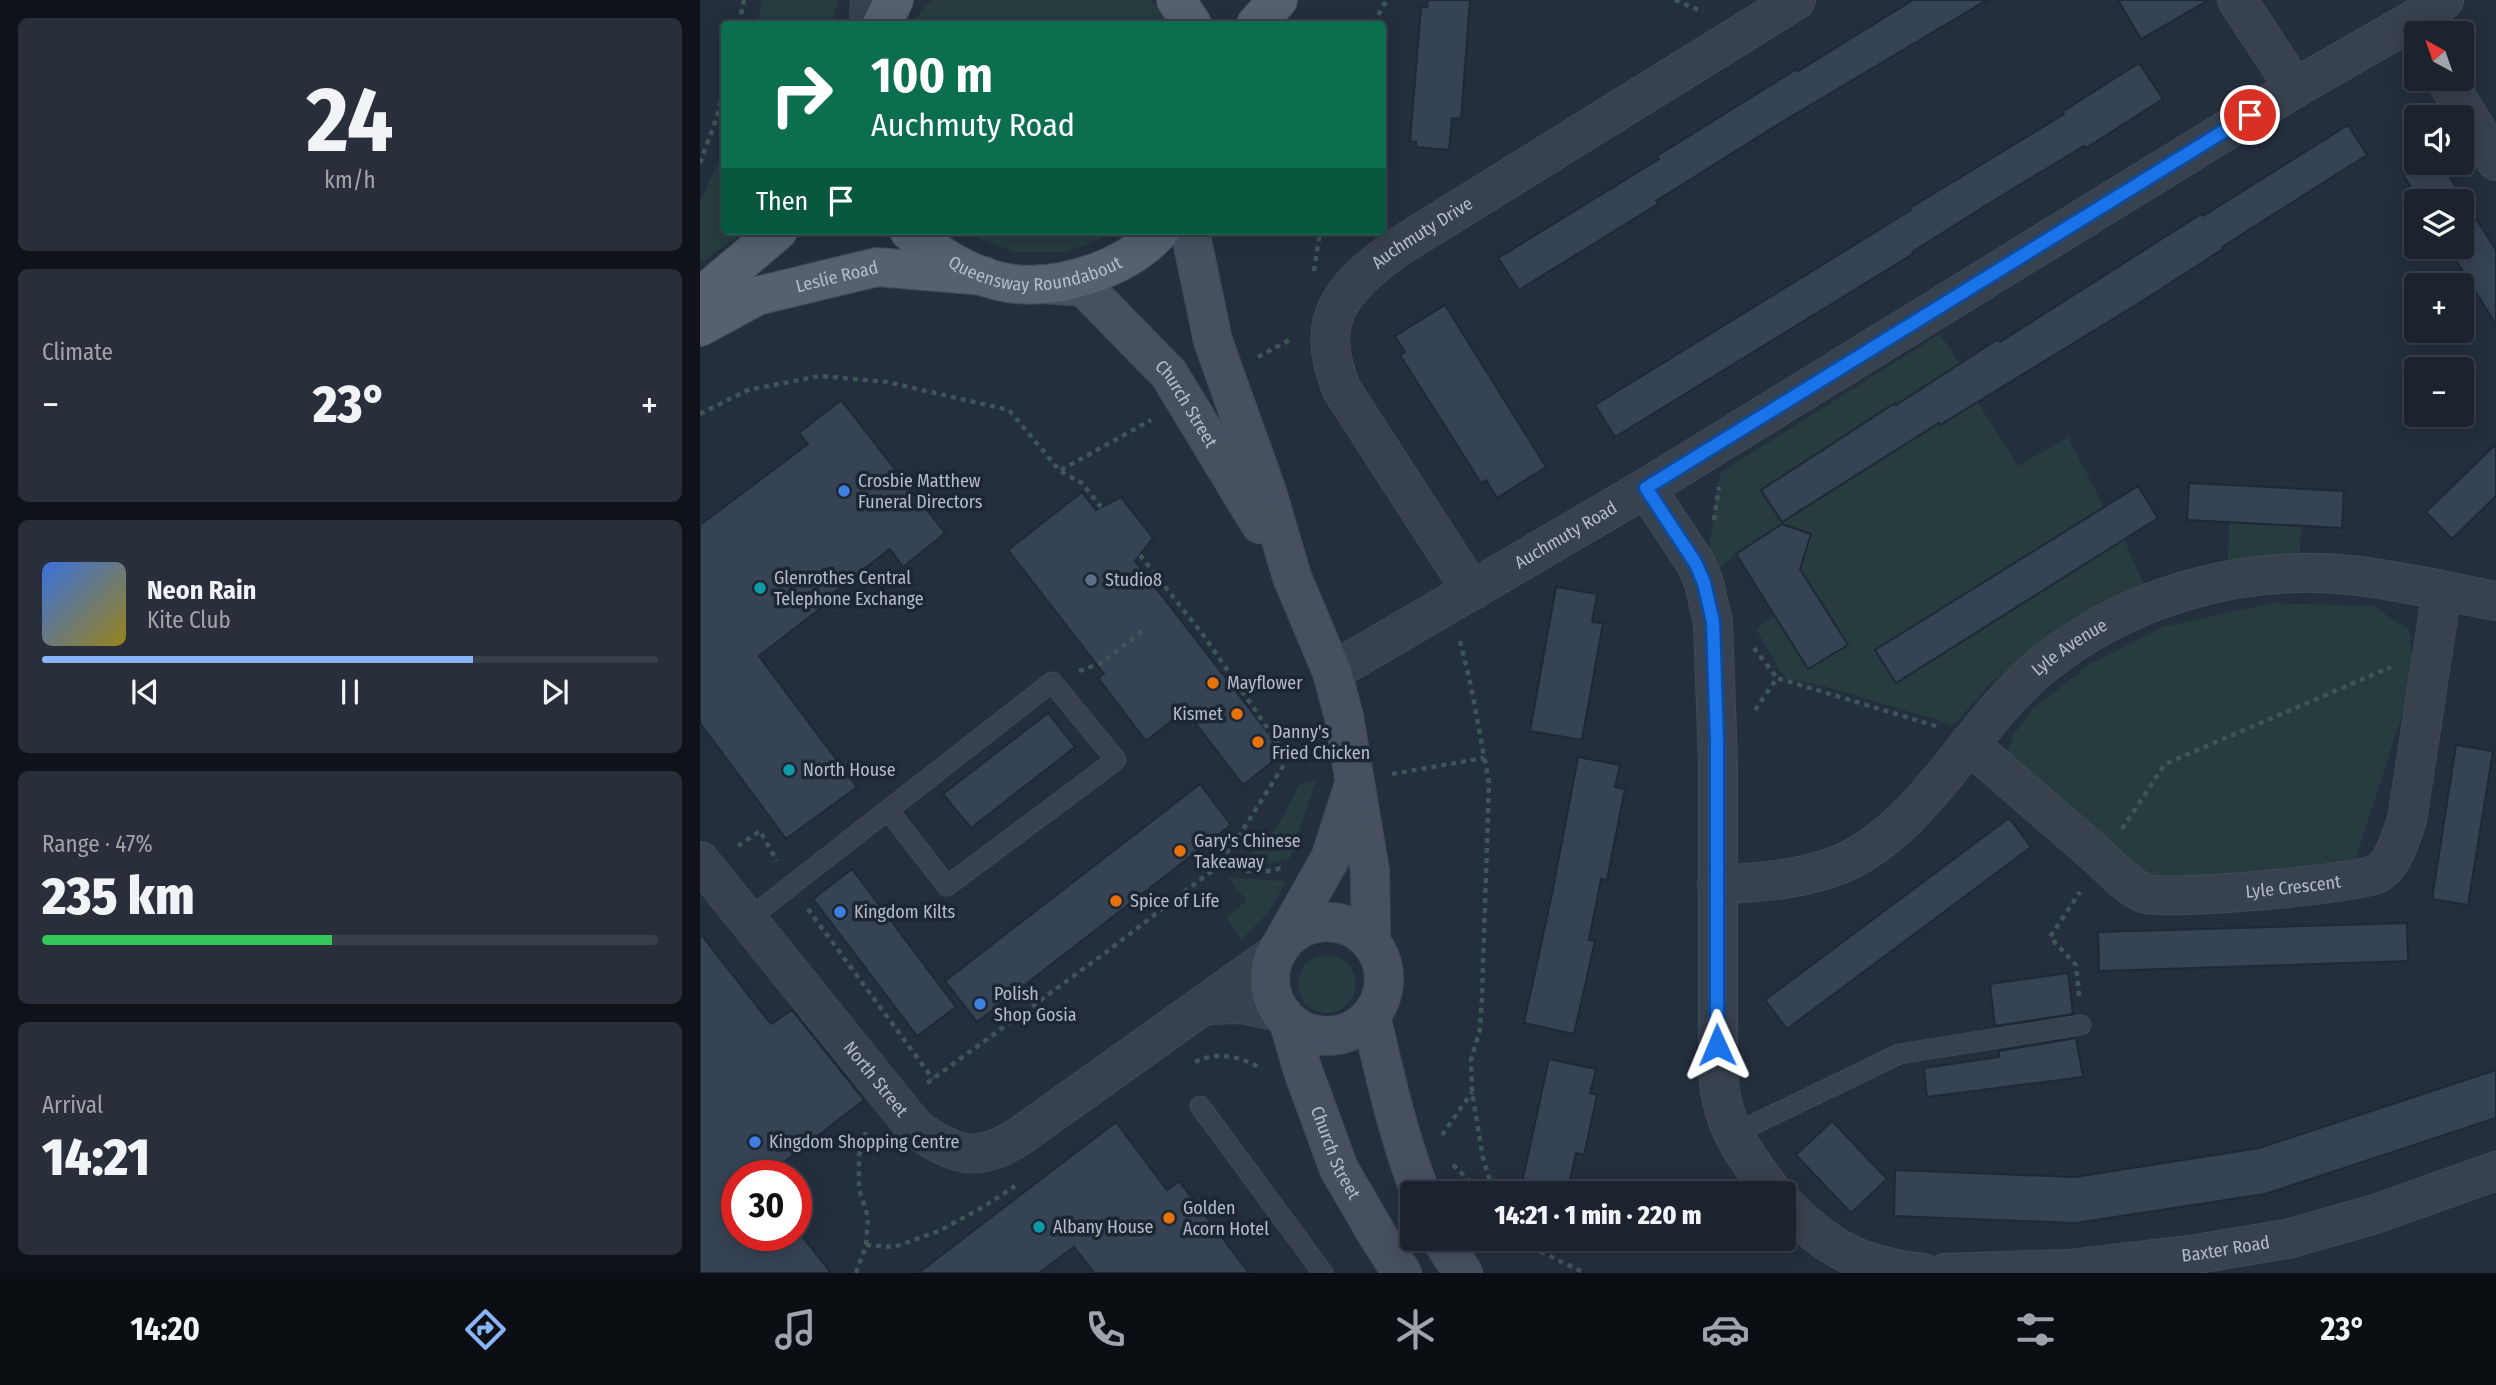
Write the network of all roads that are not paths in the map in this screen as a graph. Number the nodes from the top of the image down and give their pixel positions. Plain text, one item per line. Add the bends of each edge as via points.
1 (870, 0) edge
2 (894, 0) edge
3 (1176, 0) edge
4 (1278, 0) edge
5 (1796, 0) edge
6 (2237, 0) edge
7 (2444, 0) edge
8 (869, 21) edge
9 (883, 21) edge
10 (1190, 21) edge
11 (1259, 21) edge
12 (2422, 21) edge
13 (2404, 33) edge
14 (2295, 88) junction
15 (2452, 91) edge
16 (2496, 161) edge
17 (773, 235) edge
18 (914, 235) edge
19 (1156, 235) edge
20 (1192, 235) edge
21 (984, 276) junction
22 (1036, 284) junction
23 (700, 297) edge
24 (700, 327) edge
25 (1646, 488) junction
26 (1292, 577) junction
27 (2442, 591) junction
28 (1457, 600) junction
29 (2496, 601) edge
30 (1332, 672) junction
31 (1971, 741) junction
32 (1356, 780) junction
33 (888, 810) junction
34 (703, 864) edge
35 (1717, 885) junction
36 (747, 920) junction
37 (1371, 942) junction
38 (1279, 947) junction
39 (1204, 1005) junction
40 (1371, 1016) junction
41 (1284, 1017) junction
42 (2081, 1024) road end
43 (1200, 1106) dead end
44 (1734, 1134) junction
45 (2496, 1171) edge
46 (1416, 1181) edge
47 (1764, 1181) edge
48 (1796, 1217) edge
49 (1449, 1251) edge
50 (1324, 1273) edge
51 (1402, 1273) edge
52 (1463, 1273) edge
53 (1923, 1273) edge
54 (1945, 1273) edge

1 - 8 street
2 - 9 main road
3 - 10 main road
4 - 11 main road
5 - 28 street, Auchmuty Drive via 1395,249 1361,277 1338,308 1330,326 1330,356 1342,390
6 - 14 street
7 - 12 street, Auchmuty Road
13 - 14 street, Auchmuty Road
14 - 25 street, Auchmuty Road
15 - 16 street
17 - 23 main road
18 - 21 main road, Queensway Roundabout via 933,251
19 - 22 main road, Queensway Roundabout via 1119,263 1079,278
20 - 26 street, Church Street via 1213,341
21 - 22 main road, Queensway Roundabout
21 - 24 main road, Leslie Road via 877,267 757,296
22 - 26 street, Church Street via 1084,287 1169,374
25 - 28 street, Auchmuty Road
25 - 35 street via 1696,564 1710,603 1716,675
26 - 30 street, Church Street
27 - 29 street, Lyle Avenue
27 - 31 street, Lyle Avenue via 2311,573 2222,581 2178,592 2133,610 2039,668
27 - 31 street, Lyle Crescent via 2407,820 2396,852 2378,874 2229,894 2147,895 2123,881
28 - 30 street, Auchmuty Road
30 - 32 street, Church Street
31 - 35 street, Lyle Avenue via 1912,811 1872,848 1804,875
32 - 37 street, Church Street via 1370,871
32 - 38 street, Church Street via 1330,859
33 - 33 lane via 1052,681 1116,760 947,886
33 - 36 lane
34 - 36 street, North Street
35 - 44 street via 1718,1067 1722,1103
36 - 39 street, North Street via 916,1129 958,1152 978,1155 1004,1146
37 - 38 street via 1358,930 1337,922 1320,922 1303,926
37 - 40 street via 1381,958 1385,979
38 - 39 street, North Street
38 - 41 street via 1270,970 1272,996
39 - 41 street via 1242,1004
40 - 41 street via 1352,1031 1331,1037 1310,1035
40 - 46 street
41 - 51 street, Church Street via 1339,1169
42 - 44 lane via 1899,1054
43 - 50 lane
44 - 47 street
45 - 54 street, Baxter Road via 2287,1239 2069,1269
48 - 53 street via 1833,1246 1862,1261
49 - 52 street

